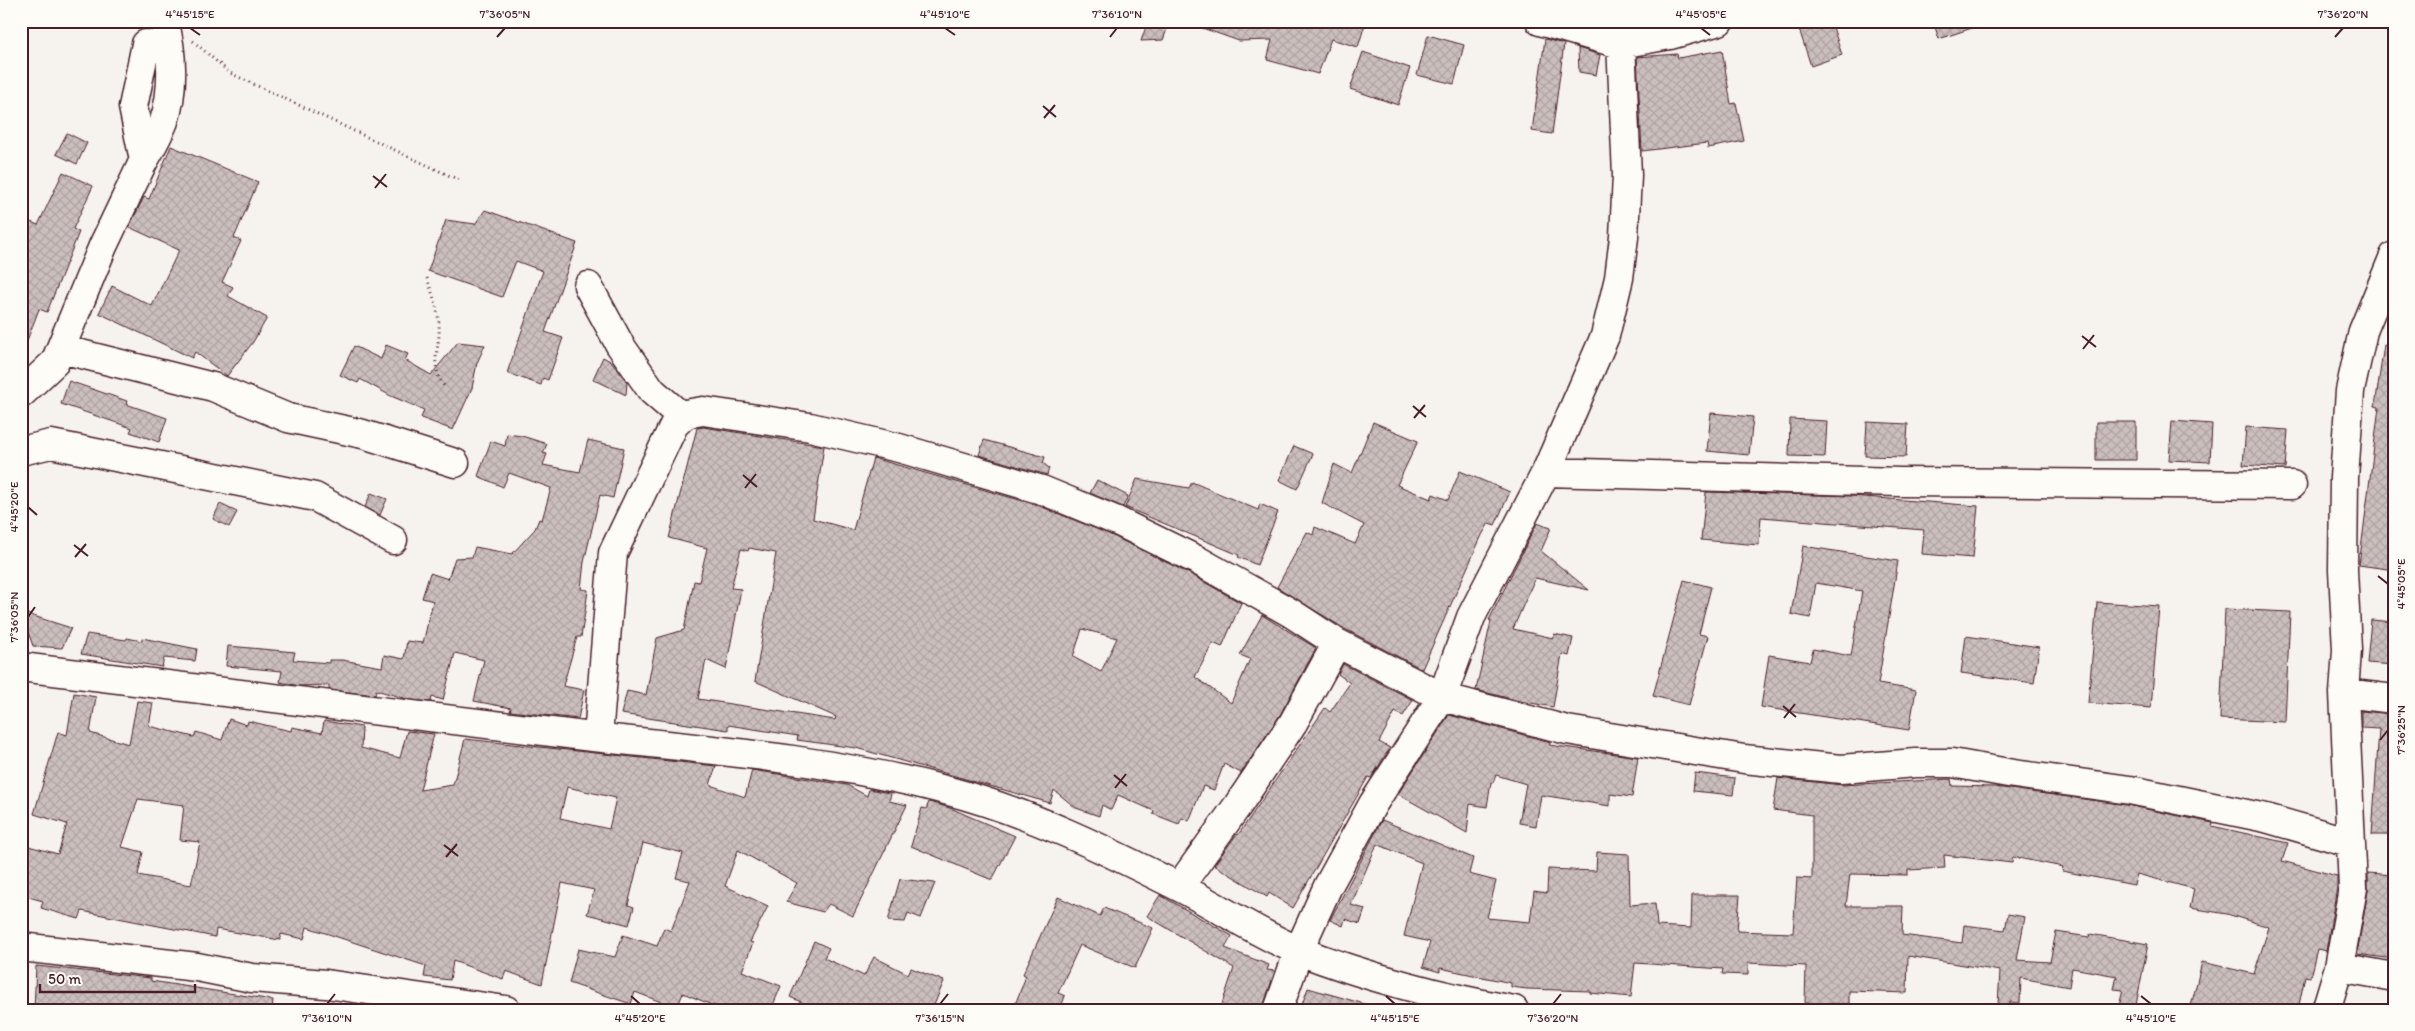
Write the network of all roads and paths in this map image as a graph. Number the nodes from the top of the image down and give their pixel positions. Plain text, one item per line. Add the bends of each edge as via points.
1 (1540, 21) edge
2 (1719, 21) edge
3 (175, 28) edge
4 (1620, 33) edge
5 (146, 44) dead end
6 (144, 160) junction
7 (461, 181) dead end
8 (2394, 256) edge
9 (427, 278) dead end
10 (588, 286) dead end
11 (58, 356) junction
12 (444, 386) dead end
13 (21, 394) edge
14 (681, 416) junction
15 (21, 452) edge
16 (455, 463) dead end
17 (1546, 472) junction
18 (2292, 484) dead end
19 (393, 540) dead end
20 (1337, 643) junction
21 (21, 667) edge
22 (2344, 693) junction
23 (1442, 697) junction
24 (2394, 699) edge
25 (598, 737) junction
26 (2349, 842) junction
27 (1180, 887) junction
28 (21, 947) edge
29 (1299, 950) junction
30 (2339, 968) junction
31 (2394, 977) edge
32 (506, 1010) edge
33 (1278, 1010) edge
34 (1514, 1010) edge
35 (2326, 1010) edge

1 - 4 street
2 - 4 street via 1670,35
3 - 6 street via 170,97 164,122
3 - 7 path via 230,72
4 - 17 street via 1627,175 1619,278 1605,336
5 - 6 street via 133,107
6 - 11 street via 114,218
8 - 22 street via 2362,331 2350,391 2344,478 2343,570 2347,650
9 - 12 path via 440,325 435,354 437,375
10 - 14 street via 620,345 652,391
11 - 13 street
11 - 16 street via 213,387 288,418 363,434
14 - 20 street via 703,411 810,427 899,448 1042,490 1117,521 1197,560
14 - 25 street via 650,472 613,553
15 - 19 street via 51,444 315,497
17 - 18 street via 1900,482
17 - 23 street via 1471,617
20 - 23 street
20 - 27 street via 1293,723
21 - 25 street
22 - 24 street
22 - 26 street
23 - 26 street via 1567,730 1744,759 1841,768 1952,763 2130,790 2266,818
23 - 29 street via 1373,804 1328,886
25 - 27 street via 725,750 859,770 949,791 1026,817
26 - 30 street via 2353,888
27 - 29 street
28 - 32 street via 197,967 252,978 326,984
29 - 33 street
29 - 34 street via 1390,980
30 - 31 street
30 - 35 street

